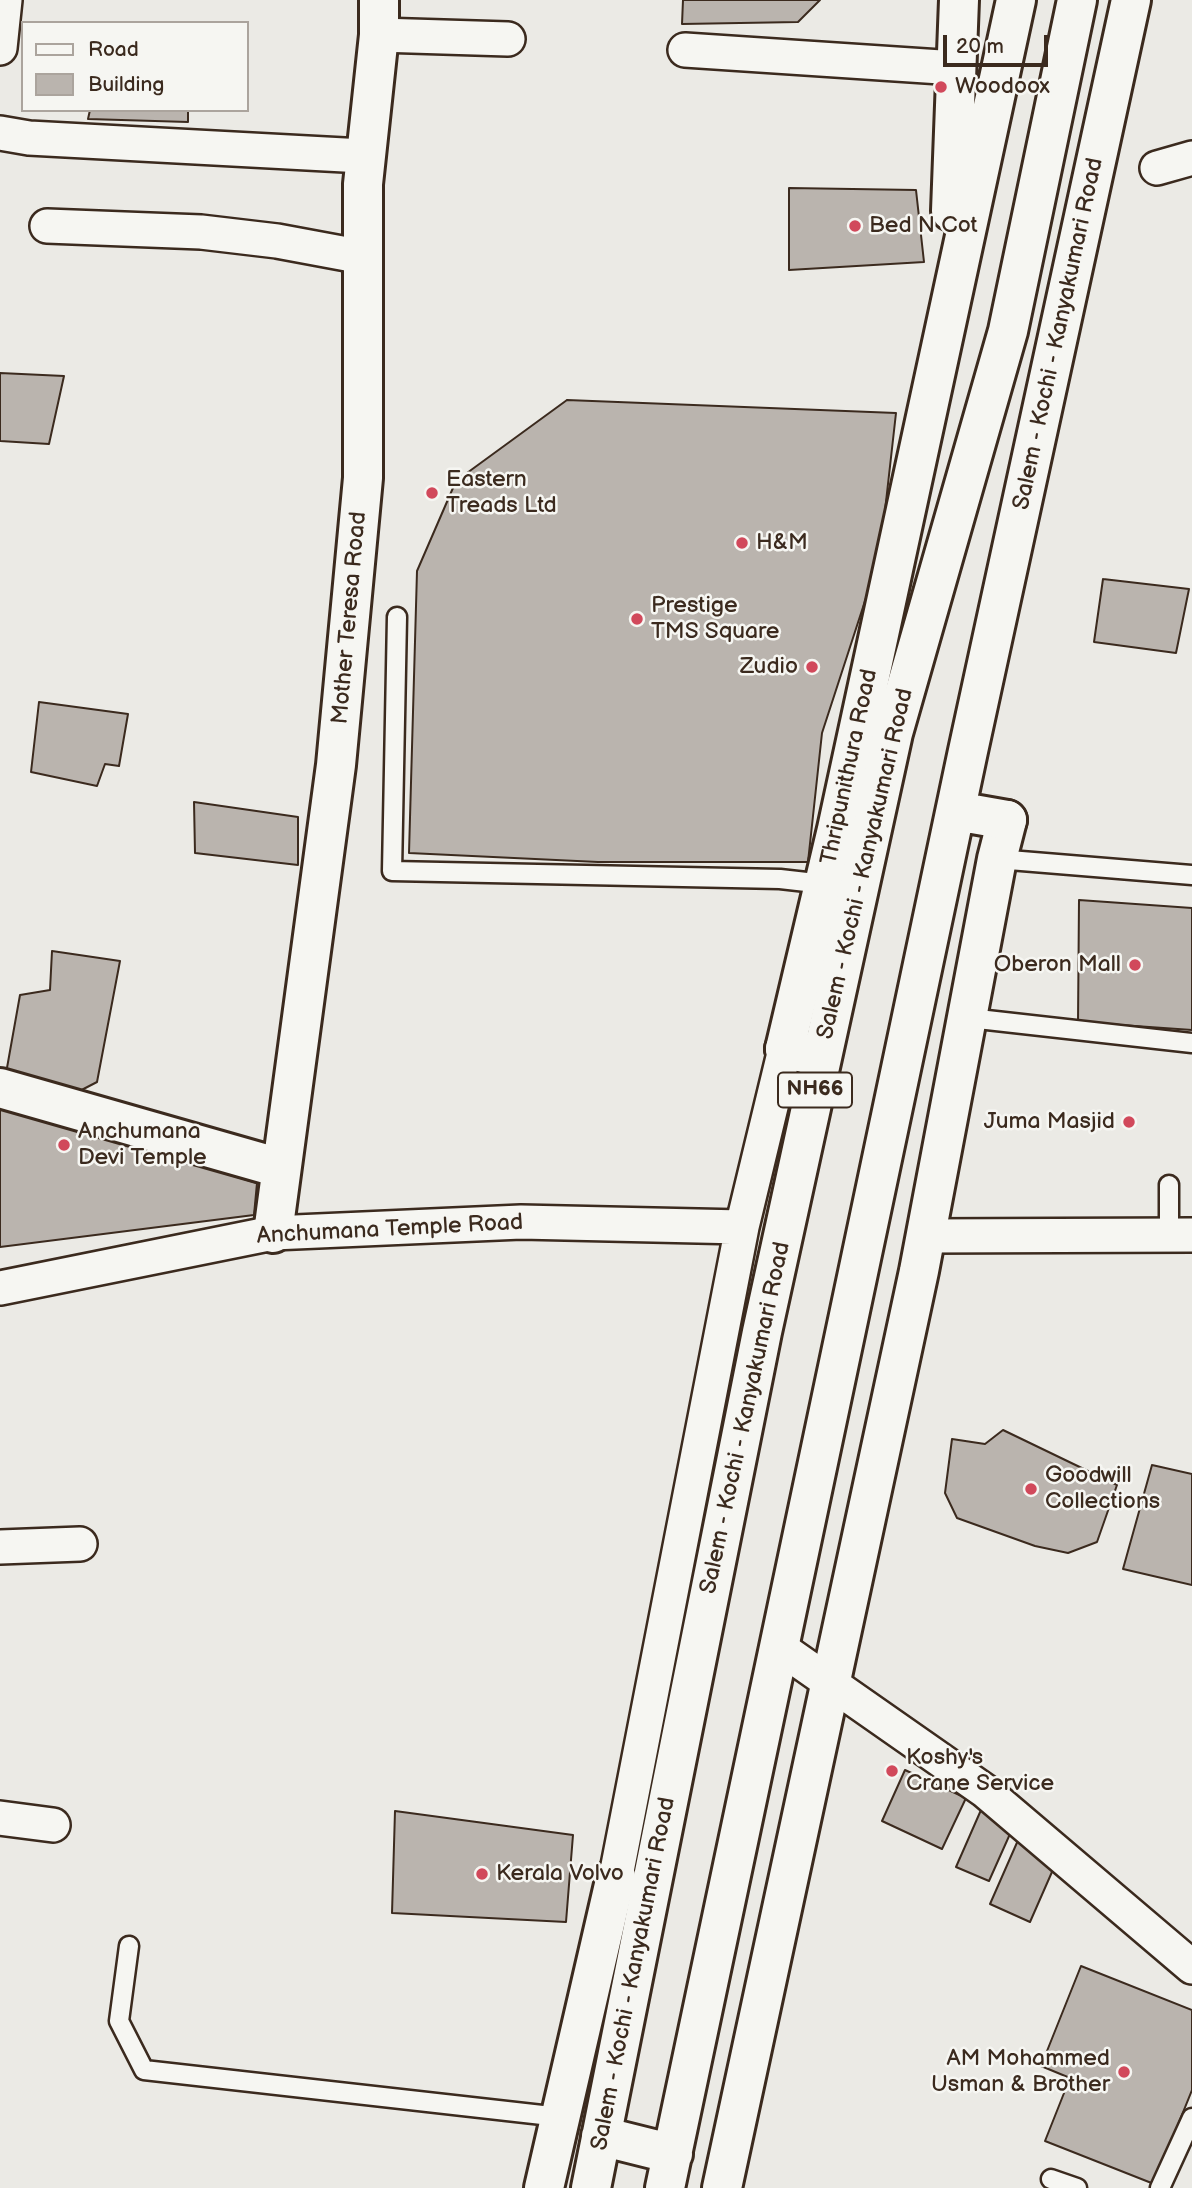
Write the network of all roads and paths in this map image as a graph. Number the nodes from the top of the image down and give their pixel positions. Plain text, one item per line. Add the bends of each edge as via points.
1 (5, 0) edge
2 (959, 0) edge
3 (1016, 0) edge
4 (1077, 0) edge
5 (1131, 0) edge
6 (379, 17) edge
7 (508, 39) dead end
8 (0, 48) edge
9 (685, 50) dead end
10 (956, 68) junction
11 (0, 133) edge
12 (363, 156) junction
13 (1192, 158) edge
14 (1157, 168) dead end
15 (47, 226) dead end
16 (363, 257) junction
17 (948, 305) junction
18 (397, 617) dead end
19 (956, 811) junction
20 (997, 859) junction
21 (1192, 875) edge
22 (824, 884) junction
23 (969, 1018) junction
24 (1192, 1043) edge
25 (785, 1049) junction
26 (822, 1057) junction
27 (0, 1088) edge
28 (280, 1168) junction
29 (1169, 1185) dead end
30 (742, 1227) junction
31 (273, 1233) junction
32 (1181, 1235) edge
33 (926, 1236) junction
34 (0, 1288) edge
35 (80, 1544) dead end
36 (0, 1547) edge
37 (779, 1647) junction
38 (829, 1679) junction
39 (0, 1818) edge
40 (53, 1825) dead end
41 (616, 1876) joint
42 (129, 1946) dead end
43 (1192, 1967) edge
44 (560, 2117) junction
45 (1192, 2118) edge
46 (601, 2136) junction
47 (669, 2171) edge
48 (1051, 2179) dead end
49 (544, 2188) edge
50 (591, 2188) edge
51 (722, 2188) edge
52 (1077, 2188) edge
53 (1160, 2188) edge

1 - 8 street
2 - 10 main road
3 - 17 main road
4 - 26 main road, Salem - Kochi - Kanyakumari Road / NH66 via 1009,331 893,733
5 - 19 main road, Salem - Kochi - Kanyakumari Road
6 - 7 street
6 - 12 main road, Mother Teresa Road
9 - 10 street
10 - 17 main road
11 - 12 street
12 - 16 main road, Mother Teresa Road
13 - 14 street
15 - 16 street via 201,232
16 - 28 main road, Mother Teresa Road via 362,492 336,765
17 - 22 main road, Thripunithura Road
18 - 22 lane via 393,871 780,879
19 - 20 main road via 1007,820
19 - 37 main road, Salem - Kochi - Kanyakumari Road
20 - 21 lane
20 - 23 main road
22 - 25 main road, Thripunithura Road
23 - 24 lane
23 - 33 main road
25 - 26 main road
25 - 30 street, Thripunithura Road
26 - 46 main road, Salem - Kochi - Kanyakumari Road / NH66 via 762,1332
27 - 28 main road
28 - 31 main road, Mother Teresa Road
29 - 32 lane
30 - 31 street, Anchumana Temple Road via 521,1222
30 - 41 street, Thripunithura Road
31 - 34 street, Anchumana Temple Road
32 - 33 street
33 - 38 main road
35 - 36 street
37 - 38 street
37 - 47 main road, Salem - Kochi - Kanyakumari Road
38 - 43 street via 985,1791
38 - 51 main road
39 - 40 street
41 - 44 main road
42 - 44 lane via 118,2021 144,2070
44 - 49 main road
45 - 53 lane
46 - 47 main road
46 - 50 main road, Salem - Kochi - Kanyakumari Road / NH66
48 - 52 lane

